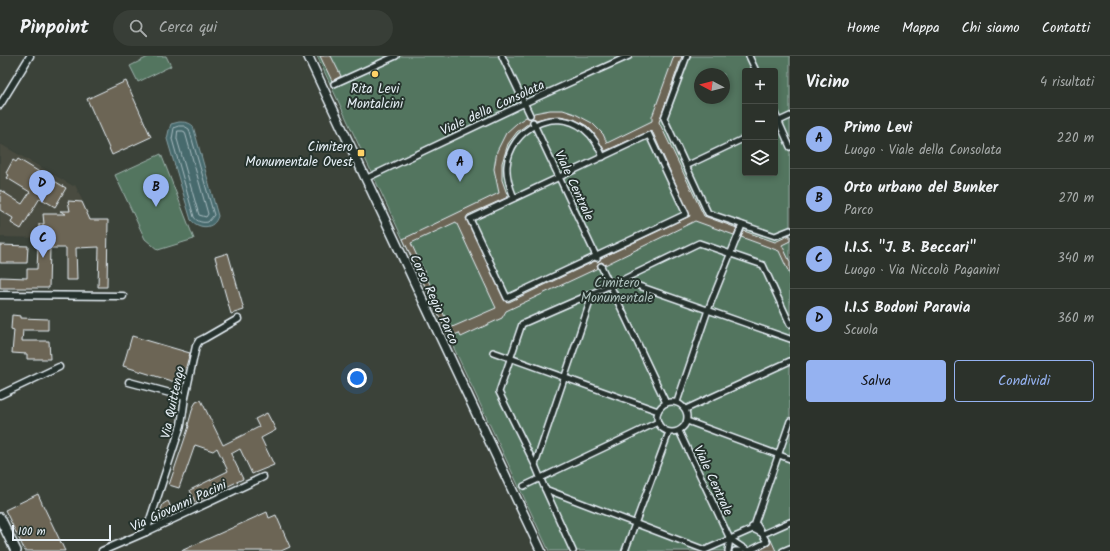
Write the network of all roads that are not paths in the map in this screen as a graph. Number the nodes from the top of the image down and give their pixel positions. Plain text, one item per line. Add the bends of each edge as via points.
1 (30, 56) edge
2 (308, 56) edge
3 (396, 56) edge
4 (502, 56) edge
5 (629, 56) edge
6 (687, 56) edge
7 (749, 56) edge
8 (755, 68) edge
9 (334, 84) dead end
10 (525, 103) junction
11 (0, 105) edge
12 (530, 115) dead end
13 (790, 116) edge
14 (778, 122) edge
15 (534, 123) junction
16 (778, 124) edge
17 (742, 139) edge
18 (790, 147) edge
19 (603, 157) junction
20 (686, 166) junction
21 (559, 176) junction
22 (365, 179) junction
23 (514, 198) junction
24 (742, 225) junction
25 (790, 230) edge
26 (729, 254) junction
27 (597, 257) junction
28 (601, 266) dead end
29 (622, 280) junction
30 (610, 285) junction
31 (593, 293) junction
32 (0, 295) edge
33 (123, 296) dead end
34 (708, 310) junction
35 (238, 319) dead end
36 (790, 324) edge
37 (790, 339) edge
38 (493, 352) dead end
39 (511, 358) junction
40 (790, 361) edge
41 (58, 367) dead end
42 (565, 378) junction
43 (129, 382) dead end
44 (0, 395) edge
45 (185, 397) junction
46 (677, 402) junction
47 (666, 403) junction
48 (686, 409) junction
49 (658, 411) junction
50 (790, 421) edge
51 (658, 422) junction
52 (687, 422) junction
53 (679, 430) junction
54 (669, 432) junction
55 (778, 455) junction
56 (790, 459) edge
57 (535, 465) junction
58 (263, 477) dead end
59 (541, 478) junction
60 (524, 486) dead end
61 (545, 489) junction
62 (0, 518) edge
63 (790, 522) edge
64 (635, 524) junction
65 (753, 527) junction
66 (0, 531) edge
67 (146, 532) junction
68 (763, 534) junction
69 (729, 538) junction
70 (790, 548) edge
71 (704, 550) edge
72 (10, 551) edge
73 (16, 551) edge
74 (102, 551) edge
75 (541, 551) edge
76 (573, 551) edge
77 (625, 551) edge
78 (728, 551) edge
79 (735, 551) edge
80 (741, 551) edge
81 (749, 551) edge
82 (783, 551) edge

1 - 11 street
2 - 22 street, Corso Regio Parco
3 - 9 street
4 - 10 street
5 - 10 street, Viale della Consolata
6 - 20 street via 664,118
7 - 8 street
10 - 12 street
10 - 22 street, Viale della Consolata
13 - 14 street
15 - 19 street via 558,120 570,122 595,140
15 - 21 street, Viale Centrale
15 - 23 street via 522,132 510,153 507,166 508,182
16 - 18 street
17 - 20 street
19 - 21 street
19 - 27 street via 649,135 686,214
20 - 24 street via 708,213
21 - 23 street
21 - 27 street, Viale Centrale
22 - 75 street, Corso Regio Parco
23 - 27 street via 470,219 507,298
24 - 25 street via 775,236
24 - 26 street
26 - 29 street via 699,243
26 - 34 street
26 - 36 street via 763,265
28 - 30 street
29 - 30 street
29 - 34 street
30 - 31 street
30 - 47 street
31 - 39 street via 522,324
31 - 42 street
32 - 33 street
34 - 37 street
34 - 46 street
35 - 45 street, Via Quittengo via 199,341
38 - 39 street
39 - 42 street
39 - 57 street via 499,392
40 - 48 street
41 - 44 street
42 - 49 street
42 - 57 street
43 - 45 street
45 - 67 street, Via Quittengo via 181,425
46 - 47 street
46 - 48 street
47 - 49 street
48 - 52 street
49 - 51 street
50 - 55 street
51 - 54 street
51 - 59 street
52 - 53 street
52 - 55 street
53 - 54 street
53 - 69 street, Viale Centrale
54 - 64 street
55 - 56 street
55 - 65 street
57 - 59 street
58 - 67 street, Via Giovanni Pacini
59 - 60 street
59 - 61 street
61 - 64 street
61 - 76 street
62 - 73 main road
63 - 68 street
64 - 71 street
64 - 77 street
65 - 68 street
65 - 69 street
66 - 72 main road
67 - 74 street, Via Giovanni Pacini
68 - 81 street via 766,542
69 - 71 street
69 - 78 street
69 - 81 street
70 - 82 street
79 - 80 street

